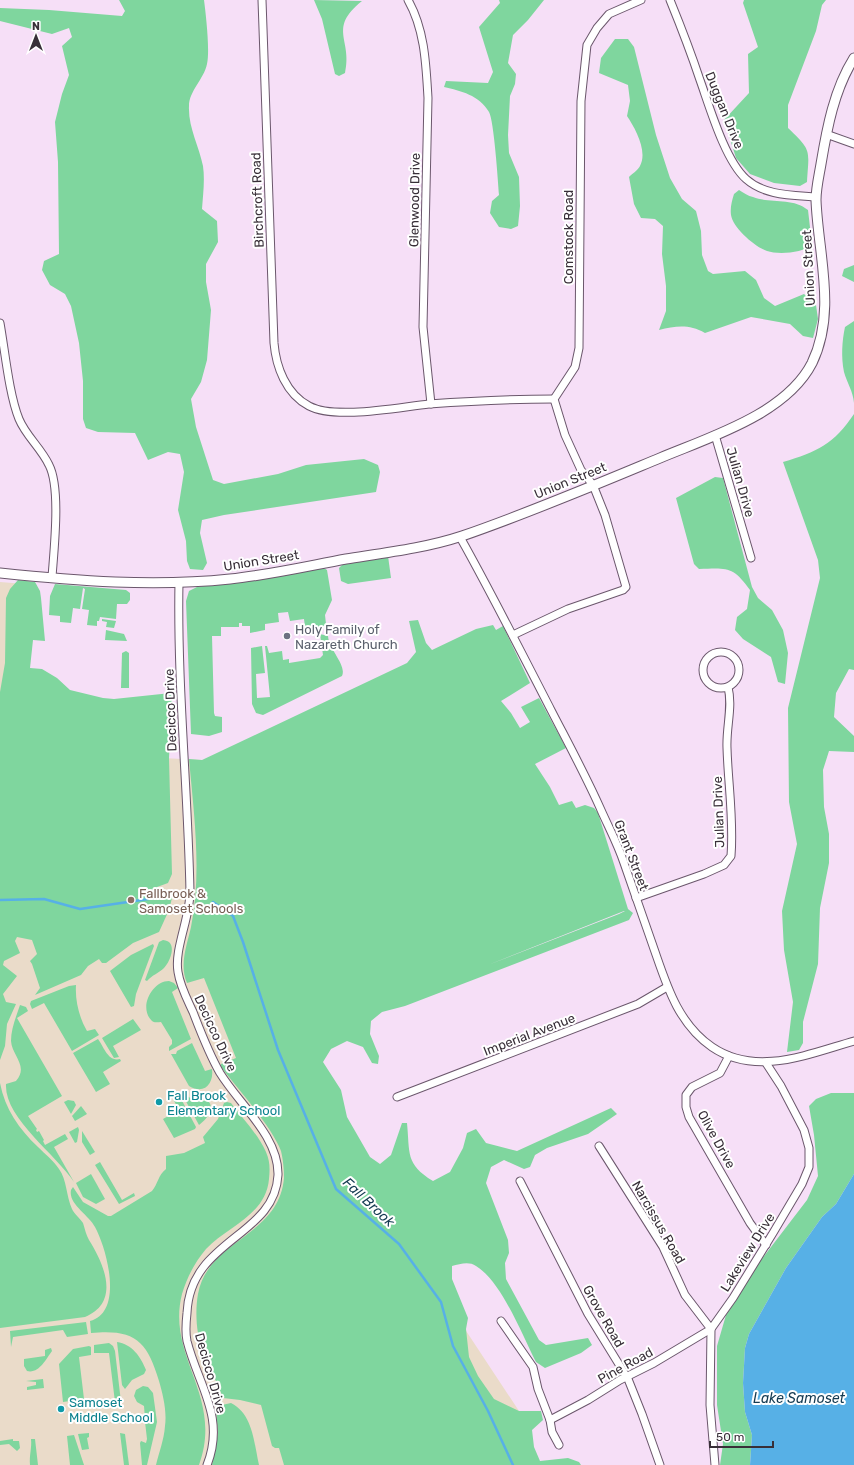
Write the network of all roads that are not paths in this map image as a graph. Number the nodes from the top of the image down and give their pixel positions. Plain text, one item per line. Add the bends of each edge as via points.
1 (262, 0) edge
2 (408, 0) edge
3 (641, 0) edge
4 (670, 0) edge
5 (854, 58) edge
6 (826, 134) junction
7 (854, 144) edge
8 (816, 197) junction
9 (0, 323) edge
10 (554, 399) junction
11 (431, 404) junction
12 (715, 435) junction
13 (593, 485) junction
14 (460, 537) junction
15 (751, 558) dead end
16 (0, 573) edge
17 (52, 576) junction
18 (179, 582) junction
19 (513, 635) junction
20 (728, 687) junction
21 (636, 898) junction
22 (667, 987) junction
23 (854, 1041) edge
24 (729, 1056) junction
25 (766, 1062) junction
26 (397, 1098) dead end
27 (599, 1146) dead end
28 (520, 1181) dead end
29 (766, 1245) junction
30 (501, 1321) dead end
31 (711, 1329) junction
32 (626, 1377) junction
33 (550, 1420) junction
34 (559, 1445) dead end
35 (208, 1465) edge
36 (660, 1465) edge
37 (715, 1465) edge

1 - 11 street, Birchcroft Road via 274,342 276,361 283,379 294,394 309,406 327,412
2 - 11 street, Glenwood Drive via 418,23 426,61 428,98 423,327
3 - 10 street, Comstock Road via 609,14 587,45 581,101 579,348 575,367
4 - 8 street, Duggan Drive via 718,130 734,164 746,179 762,189 780,194
5 - 6 street, Union Street via 840,86
6 - 7 street
6 - 8 street, Union Street
8 - 12 street, Union Street via 825,292 823,329 818,348 800,381 787,394 755,416
9 - 17 street via 19,419 50,466 54,485
10 - 11 street, Birchcroft Road
10 - 13 street via 568,442 581,470
12 - 13 street, Union Street
12 - 15 street, Julian Drive
13 - 14 street, Union Street
13 - 19 street via 626,585 625,589 568,609
14 - 18 street, Union Street via 400,550 231,578
14 - 19 street, Grant Street
16 - 17 street, Union Street
17 - 18 street, Union Street via 117,582
18 - 35 street, Decicco Drive via 190,902 177,970 213,1060 273,1148 278,1163 276,1191 267,1209 212,1256 202,1268 189,1294 187,1340 207,1395 213,1420 213,1446
19 - 21 street, Grant Street via 601,809 624,862
20 - 20 street via 738,677 739,666 727,653 715,653 703,666 704,678 713,687
20 - 21 street, Julian Drive via 730,712 727,747 731,856 724,865 704,874
21 - 22 street, Grant Street
22 - 24 street, Grant Street via 685,1021 697,1035
22 - 26 street, Imperial Avenue via 638,1004
23 - 25 street, Grant Street via 785,1061
24 - 25 street, Grant Street via 747,1061
24 - 29 street, Olive Drive via 720,1073 692,1087 686,1095 686,1108 689,1118 750,1223
25 - 29 street, Lakeview Drive via 804,1130 809,1148 809,1167 802,1184
27 - 31 street, Narcissus Road via 663,1247 685,1295
28 - 32 street, Grove Road via 588,1314
29 - 31 street, Lakeview Drive
30 - 33 street via 533,1367
31 - 32 street, Pine Road via 654,1364
31 - 37 street via 710,1405
32 - 33 street, Pine Road
32 - 36 street, Grove Road
33 - 34 street via 552,1432

